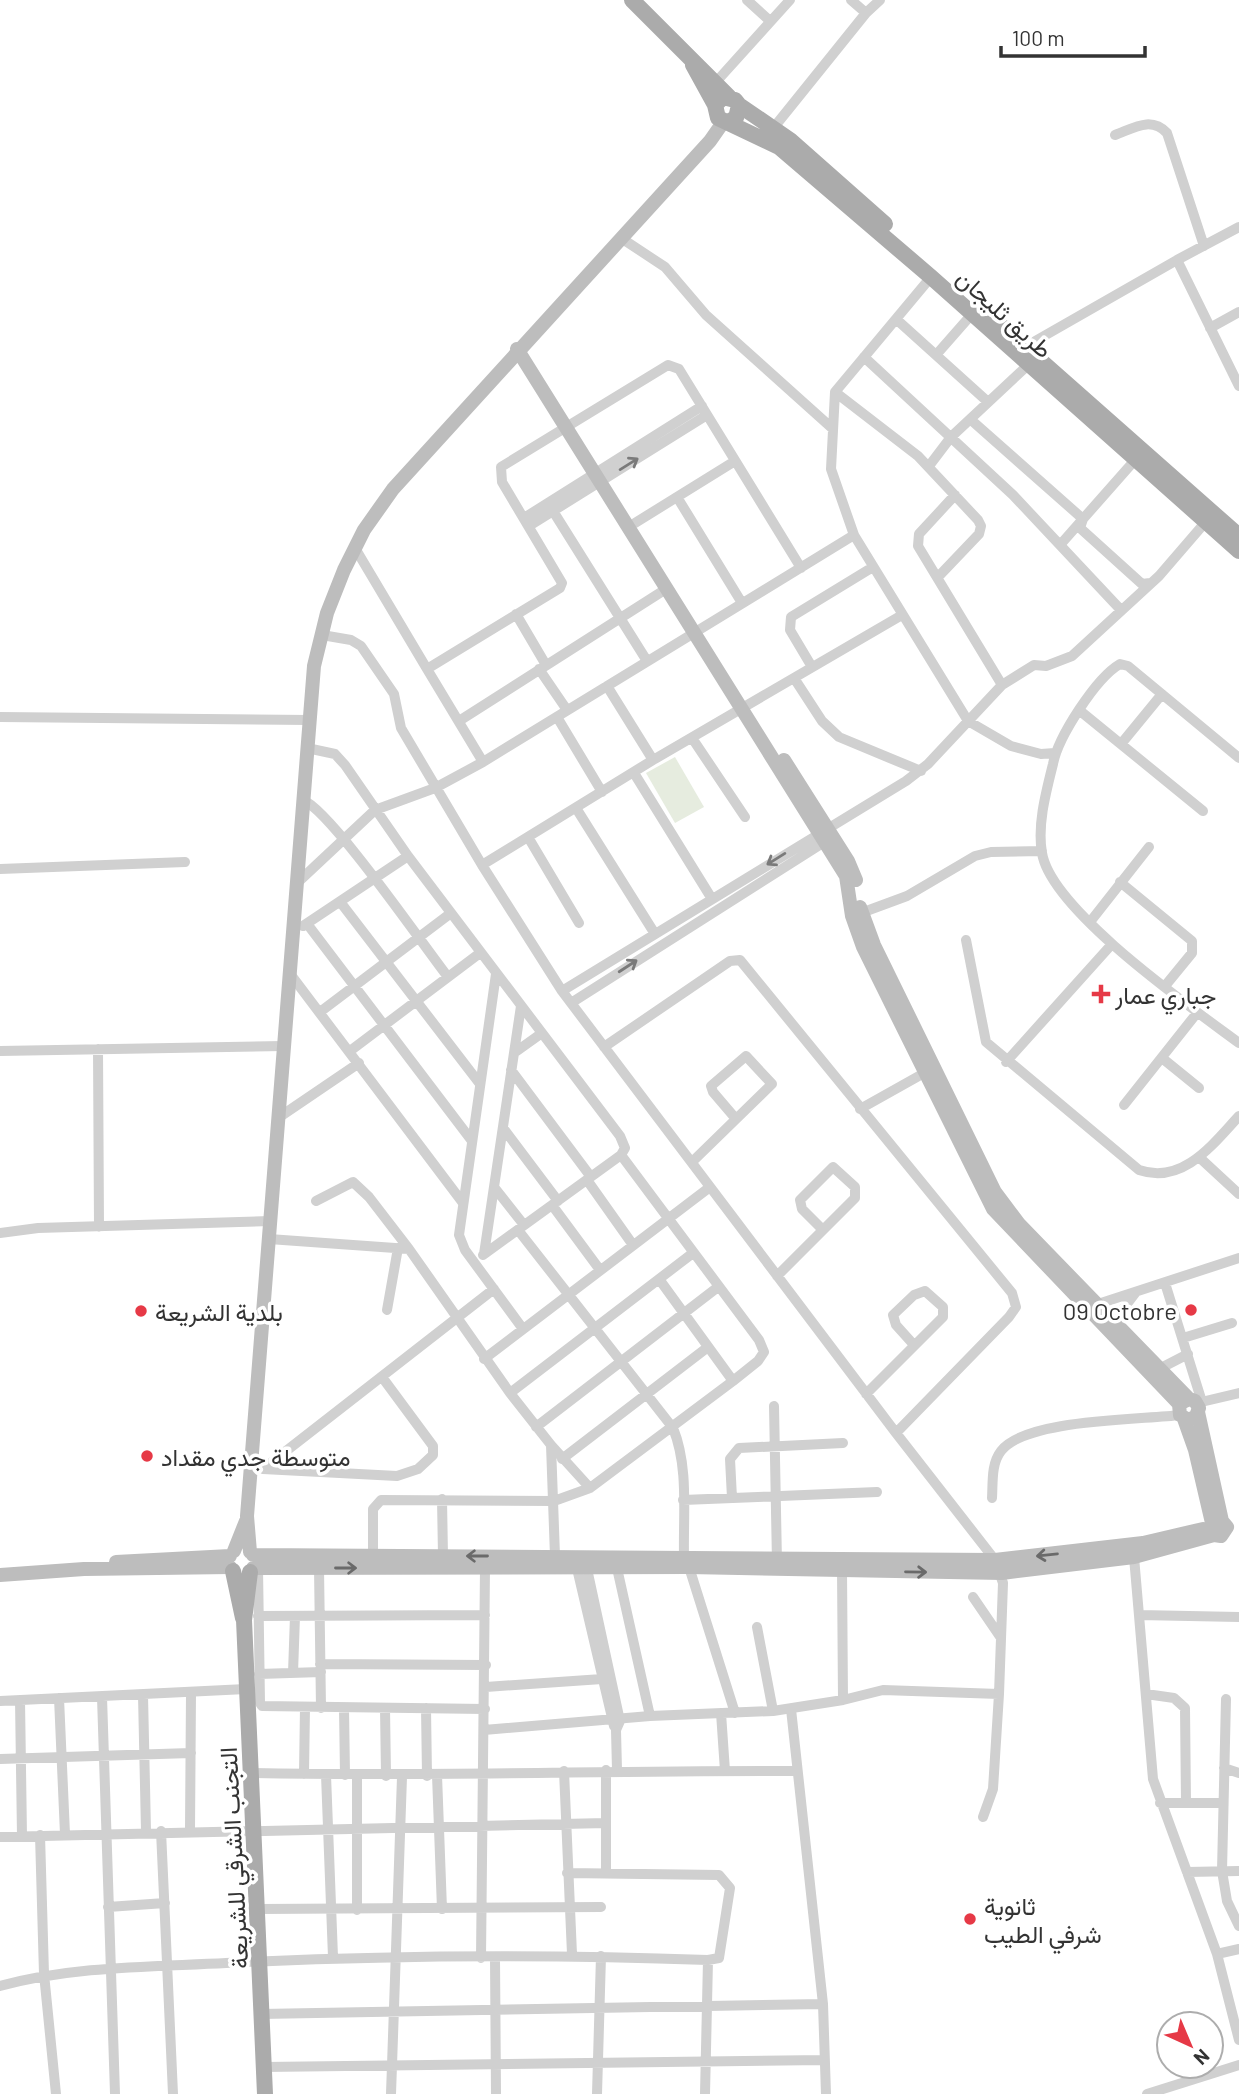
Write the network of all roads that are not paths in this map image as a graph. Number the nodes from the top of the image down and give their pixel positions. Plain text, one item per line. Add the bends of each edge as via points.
1 (632, 0) edge
2 (747, 0) edge
3 (790, 0) edge
4 (851, 0) edge
5 (880, 0) edge
6 (866, 13) junction
7 (770, 21) junction
8 (692, 62) junction
9 (716, 82) junction
10 (728, 102) junction
11 (727, 121) junction
12 (769, 134) junction
13 (1115, 135) dead end
14 (1239, 227) edge
15 (621, 238) junction
16 (1204, 246) junction
17 (1177, 260) junction
18 (931, 277) junction
19 (1239, 312) edge
20 (972, 314) junction
21 (896, 319) junction
22 (1210, 328) junction
23 (520, 346) junction
24 (1020, 350) junction
25 (936, 355) junction
26 (864, 357) junction
27 (1028, 365) junction
28 (1239, 386) edge
29 (835, 392) junction
30 (988, 402) junction
31 (705, 411) junction
32 (970, 419) junction
33 (570, 426) junction
34 (833, 429) junction
35 (951, 437) junction
36 (1135, 460) junction
37 (735, 461) junction
38 (929, 466) junction
39 (601, 476) junction
40 (955, 495) junction
41 (677, 498) junction
42 (553, 512) junction
43 (1209, 518) junction
44 (1083, 519) junction
45 (527, 522) junction
46 (635, 523) junction
47 (854, 536) junction
48 (1239, 536) edge
49 (1060, 545) junction
50 (355, 548) junction
51 (1239, 551) edge
52 (873, 567) junction
53 (801, 568) junction
54 (938, 578) junction
55 (1150, 583) junction
56 (666, 589) junction
57 (742, 603) junction
58 (1120, 609) junction
59 (516, 614) junction
60 (902, 615) junction
61 (619, 618) junction
62 (697, 630) junction
63 (322, 635) junction
64 (647, 661) junction
65 (543, 667) junction
66 (813, 667) junction
67 (427, 669) junction
68 (794, 678) junction
69 (1002, 685) junction
70 (607, 686) junction
71 (1162, 694) junction
72 (744, 706) junction
73 (567, 710) junction
74 (1079, 710) junction
75 (0, 717) edge
76 (557, 717) junction
77 (310, 720) junction
78 (459, 721) junction
79 (968, 721) junction
80 (692, 738) junction
81 (1121, 744) junction
82 (307, 748) junction
83 (1055, 753) junction
84 (1239, 758) edge
85 (653, 760) junction
86 (483, 762) junction
87 (921, 771) junction
88 (634, 773) junction
89 (435, 788) junction
90 (603, 792) junction
91 (303, 800) junction
92 (576, 808) junction
93 (375, 810) junction
94 (1203, 811) dead end
95 (745, 817) dead end
96 (827, 833) junction
97 (528, 837) junction
98 (342, 838) junction
99 (1149, 847) dead end
100 (1042, 851) junction
101 (408, 856) junction
102 (185, 862) dead end
103 (482, 865) junction
104 (0, 869) edge
105 (374, 880) junction
106 (1120, 882) junction
107 (296, 884) junction
108 (712, 899) junction
109 (341, 903) junction
110 (451, 913) junction
111 (861, 913) junction
112 (1090, 922) junction
113 (579, 923) dead end
114 (308, 926) junction
115 (292, 927) junction
116 (655, 934) junction
117 (418, 938) junction
118 (966, 940) dead end
119 (1112, 944) junction
120 (480, 953) junction
121 (386, 963) junction
122 (288, 971) junction
123 (496, 974) junction
124 (448, 977) junction
125 (1165, 986) junction
126 (354, 987) junction
127 (562, 991) junction
128 (416, 1002) junction
129 (571, 1003) junction
130 (521, 1006) junction
131 (320, 1012) junction
132 (1197, 1013) junction
133 (384, 1026) junction
134 (542, 1033) junction
135 (1239, 1043) edge
136 (283, 1046) junction
137 (604, 1047) junction
138 (98, 1049) junction
139 (0, 1051) edge
140 (350, 1051) junction
141 (514, 1053) junction
142 (1162, 1058) junction
143 (1006, 1062) junction
144 (359, 1063) junction
145 (511, 1070) junction
146 (926, 1072) junction
147 (480, 1084) junction
148 (1199, 1088) dead end
149 (1124, 1105) dead end
150 (860, 1108) junction
151 (1239, 1116) edge
152 (278, 1118) junction
153 (736, 1119) junction
154 (503, 1128) junction
155 (472, 1141) junction
156 (621, 1155) junction
157 (1200, 1158) junction
158 (692, 1162) junction
159 (589, 1179) junction
160 (494, 1187) junction
161 (710, 1187) junction
162 (1239, 1194) edge
163 (316, 1201) dead end
164 (463, 1203) junction
165 (555, 1203) junction
166 (667, 1219) junction
167 (270, 1221) junction
168 (99, 1227) junction
169 (521, 1227) junction
170 (823, 1230) junction
171 (0, 1233) edge
172 (269, 1239) junction
173 (633, 1245) junction
174 (398, 1248) junction
175 (409, 1249) junction
176 (693, 1253) junction
177 (484, 1254) junction
178 (1239, 1258) edge
179 (474, 1262) junction
180 (600, 1270) junction
181 (778, 1276) junction
182 (659, 1279) junction
183 (1165, 1283) junction
184 (718, 1287) junction
185 (494, 1289) junction
186 (1136, 1292) junction
187 (570, 1293) junction
188 (1098, 1304) junction
189 (387, 1310) dead end
190 (684, 1313) junction
191 (459, 1316) junction
192 (1114, 1321) junction
193 (1232, 1324) dead end
194 (595, 1326) junction
195 (523, 1329) junction
196 (1183, 1338) junction
197 (914, 1345) junction
198 (708, 1347) junction
199 (1188, 1354) junction
200 (484, 1359) junction
201 (621, 1360) junction
202 (1159, 1369) junction
203 (382, 1377) junction
204 (733, 1381) junction
205 (510, 1393) junction
206 (1239, 1393) edge
207 (645, 1394) junction
208 (866, 1394) junction
209 (774, 1406) dead end
210 (1190, 1408) junction
211 (536, 1427) junction
212 (673, 1428) junction
213 (895, 1433) junction
214 (843, 1443) dead end
215 (551, 1445) junction
216 (775, 1446) junction
217 (562, 1459) junction
218 (258, 1469) junction
219 (590, 1488) junction
220 (877, 1492) dead end
221 (775, 1496) junction
222 (733, 1498) junction
223 (992, 1498) dead end
224 (442, 1499) junction
225 (683, 1500) junction
226 (554, 1502) junction
227 (247, 1516) junction
228 (1221, 1526) edge
229 (373, 1556) junction
230 (443, 1556) junction
231 (555, 1556) junction
232 (1134, 1557) junction
233 (232, 1561) junction
234 (581, 1562) junction
235 (686, 1562) junction
236 (253, 1563) junction
237 (777, 1563) junction
238 (999, 1567) junction
239 (319, 1568) junction
240 (617, 1568) junction
241 (485, 1569) junction
242 (842, 1570) junction
243 (0, 1575) edge
244 (973, 1597) dead end
245 (295, 1615) junction
246 (320, 1615) junction
247 (485, 1615) junction
248 (1139, 1615) junction
249 (1239, 1617) edge
250 (251, 1618) junction
251 (757, 1627) dead end
252 (1001, 1638) junction
253 (486, 1665) junction
254 (320, 1668) junction
255 (293, 1673) junction
256 (259, 1674) junction
257 (602, 1679) junction
258 (486, 1687) junction
259 (246, 1689) junction
260 (191, 1693) junction
261 (999, 1694) junction
262 (1146, 1694) junction
263 (143, 1695) junction
264 (102, 1697) junction
265 (59, 1698) junction
266 (1226, 1699) dead end
267 (20, 1700) junction
268 (844, 1700) junction
269 (0, 1701) edge
270 (305, 1707) junction
271 (321, 1707) junction
272 (344, 1708) junction
273 (386, 1708) junction
274 (426, 1708) junction
275 (485, 1709) junction
276 (790, 1709) junction
277 (773, 1712) junction
278 (721, 1713) junction
279 (734, 1713) junction
280 (650, 1716) junction
281 (616, 1724) junction
282 (484, 1730) junction
283 (191, 1753) junction
284 (146, 1754) junction
285 (104, 1756) junction
286 (62, 1757) junction
287 (0, 1759) edge
288 (22, 1759) junction
289 (1224, 1769) junction
290 (606, 1770) junction
291 (617, 1770) junction
292 (725, 1770) junction
293 (564, 1771) junction
294 (797, 1771) junction
295 (252, 1773) junction
296 (1239, 1773) edge
297 (304, 1774) junction
298 (481, 1774) junction
299 (326, 1775) junction
300 (345, 1775) junction
301 (357, 1776) junction
302 (386, 1776) junction
303 (432, 1776) junction
304 (402, 1777) junction
305 (1160, 1803) junction
306 (1186, 1803) junction
307 (1223, 1803) junction
308 (983, 1817) dead end
309 (606, 1823) junction
310 (565, 1824) junction
311 (480, 1826) junction
312 (400, 1827) junction
313 (440, 1827) junction
314 (327, 1829) junction
315 (356, 1829) junction
316 (190, 1830) junction
317 (146, 1831) junction
318 (161, 1831) junction
319 (256, 1831) junction
320 (105, 1832) junction
321 (65, 1834) junction
322 (40, 1835) junction
323 (22, 1836) junction
324 (0, 1837) edge
325 (1222, 1871) junction
326 (1239, 1871) edge
327 (567, 1872) junction
328 (1187, 1872) junction
329 (606, 1873) junction
330 (164, 1903) junction
331 (108, 1907) junction
332 (569, 1907) junction
333 (601, 1907) dead end
334 (259, 1909) junction
335 (329, 1909) junction
336 (442, 1909) junction
337 (481, 1909) junction
338 (357, 1910) junction
339 (397, 1910) junction
340 (1239, 1926) edge
341 (1239, 1949) edge
342 (572, 1954) junction
343 (1217, 1954) junction
344 (396, 1955) junction
345 (600, 1956) junction
346 (333, 1957) junction
347 (481, 1958) junction
348 (495, 1958) junction
349 (709, 1960) junction
350 (261, 1961) junction
351 (167, 1966) junction
352 (111, 1969) junction
353 (44, 1974) junction
354 (0, 1986) edge
355 (823, 2004) junction
356 (705, 2007) junction
357 (600, 2008) junction
358 (394, 2010) junction
359 (496, 2010) junction
360 (261, 2014) junction
361 (1239, 2040) edge
362 (824, 2060) junction
363 (704, 2061) junction
364 (599, 2062) junction
365 (498, 2064) junction
366 (392, 2065) junction
367 (1239, 2065) edge
368 (264, 2067) junction
369 (56, 2094) edge
370 (115, 2094) edge
371 (173, 2094) edge
372 (265, 2094) edge
373 (391, 2094) edge
374 (496, 2094) edge
375 (597, 2094) edge
376 (705, 2094) edge
377 (826, 2094) edge
378 (1147, 2094) edge

1 - 8 main road, طريق ثليجان
2 - 7 street
3 - 7 street
4 - 6 street
5 - 6 street
6 - 12 street
7 - 9 street
8 - 9 main road, طريق ثليجان
8 - 10 main road, طريق ثليجان via 697,77
9 - 10 main road, طريق ثليجان
10 - 11 main road via 736,118
10 - 12 main road, طريق ثليجان
11 - 12 main road, طريق ثليجان
11 - 15 main road
12 - 18 main road, طريق ثليجان
12 - 24 main road, طريق ثليجان via 790,140
13 - 16 street via 1147,123 1167,133
14 - 16 street
15 - 23 main road
15 - 34 street via 665,267 706,315
16 - 17 street
17 - 22 street
17 - 24 street
18 - 20 main road, طريق ثليجان
18 - 21 street
19 - 22 street
20 - 24 main road, طريق ثليجان
20 - 25 street
21 - 25 street
21 - 26 street
22 - 28 street
23 - 33 main road
23 - 50 main road via 393,489
24 - 27 main road, طريق ثليجان
24 - 43 main road, طريق ثليجان
25 - 30 street
26 - 29 street
26 - 35 street
27 - 30 street
27 - 36 main road, طريق ثليجان
29 - 34 street
29 - 38 street
30 - 32 street
31 - 33 street via 679,369 667,365
31 - 37 street
31 - 39 street
32 - 35 street
32 - 44 street
33 - 39 main road
33 - 45 street via 501,467 499,476
34 - 47 street via 832,476
35 - 38 street
35 - 49 street
36 - 43 main road, طريق ثليجان
36 - 44 street
37 - 41 street
37 - 53 street
38 - 40 street
39 - 42 street
39 - 45 street
39 - 46 main road
39 - 56 main road
40 - 54 street via 917,540
40 - 54 street via 978,520 981,530
41 - 46 street
41 - 57 street
42 - 45 street
42 - 61 street
43 - 48 main road, طريق ثليجان
43 - 51 main road, طريق ثليجان
43 - 55 street
44 - 49 street
44 - 55 street via 1080,528 1142,584
45 - 59 street via 562,583
46 - 62 main road
47 - 52 street
47 - 53 street
49 - 58 street
50 - 63 main road
50 - 67 street
52 - 60 street
52 - 66 street via 791,617 790,630
53 - 57 street
54 - 69 street
55 - 58 street
56 - 61 street
56 - 62 main road
57 - 62 street
58 - 69 street via 1072,656 1046,666 1034,665
59 - 65 street
59 - 67 street
60 - 66 street
60 - 79 street
61 - 64 street
61 - 65 street
62 - 64 street
62 - 72 main road
63 - 77 main road via 314,666
63 - 89 street via 361,646 394,694 401,728
64 - 70 street
65 - 73 street
65 - 78 street
66 - 68 street
67 - 78 street
68 - 72 street
68 - 87 street via 822,721 839,737
69 - 79 street
70 - 73 street
70 - 85 street
71 - 74 street via 1120,664
71 - 81 street
71 - 84 street
72 - 80 street
72 - 96 main road
73 - 76 street
74 - 81 street
74 - 83 street
75 - 77 street
76 - 86 street
76 - 90 street
77 - 82 main road
78 - 86 street
79 - 83 street via 1011,746
79 - 87 street
80 - 85 street
80 - 95 street
81 - 94 street
82 - 91 main road
82 - 93 street via 340,758
83 - 100 street via 1042,820
85 - 88 street
86 - 89 street
87 - 96 street
88 - 90 street
88 - 108 street
89 - 93 street
89 - 103 street
90 - 92 street
91 - 98 street via 317,808
91 - 107 main road
92 - 97 street
92 - 116 street
93 - 98 street
93 - 101 street
96 -> 108 street
96 - 111 main road via 854,872
129 -> 96 street
96 - 146 main road via 846,876 863,947
97 - 103 street
97 - 113 street
98 - 105 street
98 - 107 street
99 - 106 street
100 - 111 street via 975,856 906,896
100 - 112 street via 1052,876
101 - 105 street
101 - 110 street
102 - 104 street
103 - 127 street
105 - 109 street
105 - 117 street
106 - 112 street
106 - 125 street via 1192,941 1192,953
107 - 115 main road
108 - 116 street
109 - 114 street
109 - 121 street
110 - 117 street
110 - 120 street
111 - 188 main road via 995,1192 1019,1224
112 - 119 street
114 - 115 street
114 - 126 street
115 - 122 main road
116 - 127 street
117 - 121 street
117 - 124 street
118 - 143 street via 986,1042
119 - 125 street
119 - 143 street
120 - 123 street
120 - 124 street
121 - 126 street
121 - 128 street
122 - 131 street
122 - 136 main road
123 - 130 street
123 - 147 street
124 - 128 street
125 - 132 street
126 - 131 street
126 - 133 street
127 - 129 street
128 - 133 street
128 - 147 street
129 - 137 street
130 - 134 street
130 - 141 street
131 - 140 street
132 - 135 street
132 - 142 street
133 - 140 street
133 - 155 street
134 - 141 street
134 - 156 street via 620,1136 625,1148
136 - 138 street
136 - 152 main road
137 - 150 street via 730,961 740,960
137 - 158 street
138 - 139 street
138 - 168 street
140 - 144 street
141 - 145 street
142 - 148 street
142 - 149 street
143 - 157 street via 1139,1170 1169,1171
144 - 152 street
144 - 164 street
145 - 154 street
145 - 159 street
146 - 150 street
146 - 210 main road via 993,1209
147 - 155 street
150 - 213 street via 1015,1300 1016,1307
151 - 157 street
152 - 167 main road
153 - 153 street via 772,1082 746,1056 711,1086
153 - 158 street
154 - 160 street
154 - 165 street
155 - 164 street
156 - 159 street
156 - 166 street
157 - 162 street
158 - 161 street
159 - 165 street
159 - 173 street
160 - 169 street
160 - 177 street
161 - 166 street
161 - 181 street
163 - 175 street via 353,1182
164 - 179 street via 458,1235
165 - 169 street
165 - 180 street
166 - 173 street
166 - 176 street
167 - 168 street
167 - 172 main road
168 - 171 street
169 - 177 street
169 - 187 street
170 - 170 street via 856,1194 855,1187 833,1167 800,1200 802,1209
170 - 181 street
172 - 174 street
172 - 218 main road
173 - 180 street
174 - 175 street
174 - 189 street
175 - 191 street
176 - 182 street
176 - 184 street
177 - 179 street
178 - 183 street
179 - 185 street
180 - 187 street
181 - 208 street
182 - 190 street
182 - 194 street
183 - 186 street
183 - 196 street
184 - 190 street
184 - 204 street via 764,1352
185 - 191 street
185 - 195 street
186 - 188 street
186 - 192 street
187 - 194 street
187 - 195 street
188 - 192 main road
190 - 198 street
190 - 201 street
191 - 200 street
191 - 203 street
192 - 202 main road
193 - 196 street
194 - 201 street
194 - 205 street
195 - 200 street
196 - 199 street
197 - 197 street via 943,1317 944,1311 925,1291 914,1294 894,1315 896,1325
197 - 208 street
198 - 204 street
198 - 207 street
199 - 202 street
199 - 210 street
200 - 205 street
201 - 207 street
201 - 211 street
202 - 210 main road
203 - 218 street
203 - 218 street via 433,1446 433,1455 418,1469 397,1476
204 - 212 street
205 - 211 street
206 - 210 street
207 - 212 street
207 - 217 street
208 - 213 street
209 - 216 street
210 - 223 street via 1024,1434 997,1457
210 - 228 main road via 1195,1450
211 - 215 street
212 - 219 street
212 - 225 street via 680,1444
213 - 238 street
214 - 216 street
215 - 217 street
215 - 226 street
216 - 221 street
216 - 222 street via 734,1450 730,1459
217 - 219 street
218 - 227 main road
219 - 226 street
220 - 221 street
221 - 222 street
221 - 237 street
222 - 225 street
224 - 226 street
224 - 229 street via 381,1500 375,1504
224 - 230 street
225 - 235 street
226 - 231 street
227 - 233 main road
227 - 236 main road
228 - 232 main road
228 -> 238 main road
229 - 230 main road
229 - 236 main road
231 -> 230 main road
231 - 234 main road
232 - 238 main road
232 - 248 street
233 - 236 main road via 242,1575
233 - 236 main road via 243,1549
233 - 243 main road via 112,1562 84,1570
233 - 250 main road, التجنب الشرقي للشريعة
234 - 235 main road
234 - 240 main road
234 - 241 main road
234 - 257 street
234 - 281 street
235 - 237 main road
235 - 240 main road
235 - 279 street
236 - 239 main road
236 - 250 main road, التجنب الشرقي للشريعة
237 - 238 main road
237 - 242 main road
242 -> 238 main road
238 - 252 street
239 -> 241 main road
239 - 246 street
240 - 280 street
241 - 247 street
242 - 268 street
244 - 252 street
245 - 246 street
245 - 250 street
245 - 255 street
246 - 247 street
246 - 254 street
247 - 253 street
248 - 249 street
248 - 262 street
250 - 256 street
250 - 259 main road, التجنب الشرقي للشريعة
251 - 277 street
252 - 261 street
253 - 254 street
253 - 258 street
254 - 255 street
254 - 271 street
255 - 256 street
256 - 270 street via 262,1706
257 - 258 street
257 - 281 street
258 - 275 street
259 - 260 street
259 - 295 main road, التجنب الشرقي للشريعة
260 - 263 street
260 - 283 street
261 - 268 street via 883,1690
261 - 308 street via 993,1789
262 - 305 street via 1153,1779
262 - 306 street via 1174,1698 1185,1708
263 - 264 street
263 - 284 street
264 - 265 street
264 - 285 street
265 - 267 street
265 - 286 street
266 - 289 street
267 - 269 street
267 - 288 street
268 - 276 street
270 - 271 street
270 - 297 street
271 - 272 street
272 - 273 street
272 - 300 street
273 - 274 street
273 - 302 street
274 - 275 street
274 - 303 street
275 - 282 street
276 - 277 street
276 - 294 street
277 - 279 street
278 - 279 street
278 - 280 street
278 - 292 street
280 - 281 street
281 - 282 street
281 - 291 street
282 - 298 street
283 - 284 street
283 - 316 street
284 - 285 street
284 - 317 street
285 - 286 street
285 - 320 street
286 - 288 street
286 - 321 street
287 - 288 street
288 - 323 street
289 - 296 street
289 - 307 street
290 - 291 street
290 - 293 street
290 - 309 street
291 - 292 street
292 - 294 street
293 - 298 street
293 - 310 street
294 - 355 street
295 - 297 street
295 - 319 main road, التجنب الشرقي للشريعة
297 - 299 street
298 - 303 street
298 - 311 street
299 - 300 street
299 - 314 street
300 - 301 street
301 - 302 street
301 - 315 street
302 - 304 street
303 - 304 street
303 - 313 street
304 - 312 street
305 - 306 street
305 - 328 street
306 - 307 street
307 - 325 street
309 - 310 street
309 - 329 street
310 - 311 street
310 - 327 street
311 - 313 street
311 - 337 street
312 - 313 street
312 - 315 street
312 - 339 street
313 - 336 street
314 - 315 street
314 - 319 street
314 - 335 street
315 - 338 street
316 - 318 street
316 - 319 street
317 - 318 street
317 - 320 street
318 - 330 street
319 - 334 main road, التجنب الشرقي للشريعة
320 - 321 street
320 - 331 street
321 - 322 street
322 - 323 street
322 - 353 street
323 - 324 street
325 - 326 street
325 - 328 street
325 - 340 street via 1227,1901
327 - 329 street
327 - 332 street
328 - 343 street
329 - 349 street via 713,1874 724,1879 730,1888 720,1957
330 - 331 street
330 - 351 street
331 - 352 street
332 - 333 street
332 - 337 street
332 - 342 street
334 - 335 street
334 - 350 main road, التجنب الشرقي للشريعة
335 - 338 street
335 - 346 street
336 - 337 street
336 - 339 street
337 - 347 street
338 - 339 street
339 - 344 street
341 - 343 street
342 - 345 street
342 - 348 street
343 - 361 street
344 - 346 street
344 - 347 street
344 - 358 street
345 - 349 street
345 - 357 street
346 - 350 street
347 - 348 street
348 - 359 street
349 - 356 street
350 - 351 street
350 - 360 main road, التجنب الشرقي للشريعة
351 - 352 street
351 - 371 street
352 - 353 street
352 - 370 street
353 - 354 street
353 - 369 street
355 - 356 street
355 - 362 street
356 - 357 street
356 - 363 street
357 - 359 street
357 - 364 street
358 - 359 street
358 - 360 street
358 - 366 street
359 - 365 street
360 - 368 main road, التجنب الشرقي للشريعة
362 - 363 street
362 - 377 street
363 - 364 street
363 - 376 street
364 - 365 street
364 - 375 street
365 - 366 street
365 - 374 street
366 - 368 street
366 - 373 street
367 - 378 street
368 - 372 main road, التجنب الشرقي للشريعة

